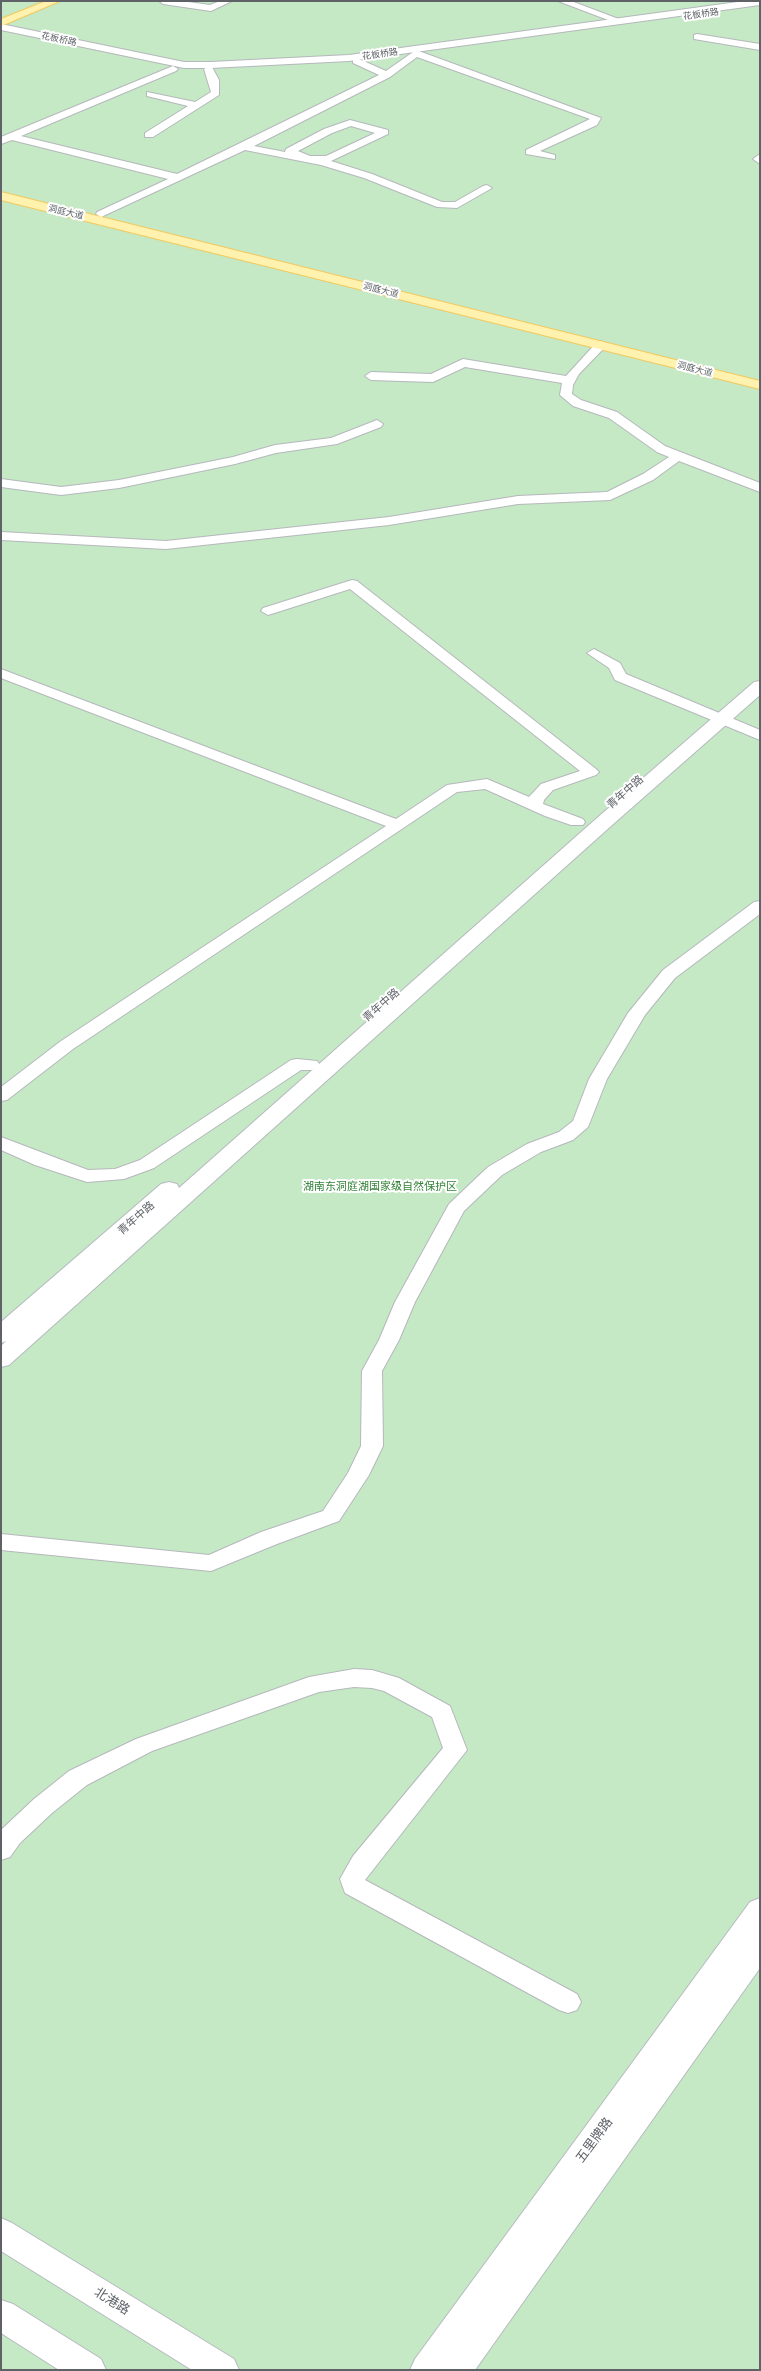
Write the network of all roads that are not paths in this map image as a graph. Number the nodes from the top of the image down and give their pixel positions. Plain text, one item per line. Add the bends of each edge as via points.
1 (36, 1) edge
2 (55, 1) edge
3 (163, 1) edge
4 (228, 1) edge
5 (562, 1) edge
6 (760, 2) edge
7 (760, 7) edge
8 (1, 15) edge
9 (619, 21) junction
10 (1, 23) edge
11 (1, 27) edge
12 (1, 32) edge
13 (697, 37) dead end
14 (760, 47) edge
15 (416, 53) junction
16 (356, 61) junction
17 (173, 69) junction
18 (209, 69) junction
19 (387, 75) junction
20 (150, 94) dead end
21 (196, 105) junction
22 (149, 135) dead end
23 (6, 139) edge
24 (244, 147) junction
25 (551, 157) dead end
26 (760, 157) edge
27 (308, 159) junction
28 (760, 161) edge
29 (179, 178) junction
30 (488, 188) dead end
31 (1, 190) edge
32 (1, 196) edge
33 (101, 214) junction
34 (601, 345) junction
35 (371, 376) dead end
36 (760, 377) edge
37 (569, 380) junction
38 (760, 385) edge
39 (377, 424) dead end
40 (678, 456) junction
41 (1, 483) edge
42 (760, 488) edge
43 (1, 536) edge
44 (268, 611) dead end
45 (594, 653) dead end
46 (1, 673) edge
47 (760, 674) edge
48 (760, 686) edge
49 (717, 718) junction
50 (760, 735) edge
51 (535, 806) junction
52 (577, 822) dead end
53 (398, 825) junction
54 (760, 906) edge
55 (311, 1065) junction
56 (1, 1096) edge
57 (1, 1143) edge
58 (1, 1335) edge
59 (1, 1359) edge
60 (1, 1542) edge
61 (1, 1850) edge
62 (760, 1910) edge
63 (760, 1945) edge
64 (568, 2002) dead end
65 (1, 2233) edge
66 (1, 2315) edge
67 (89, 2370) edge
68 (222, 2370) edge
69 (427, 2370) edge
70 (456, 2370) edge

1 - 8 main road
2 - 10 main road
3 - 4 street via 211,8
5 - 9 street
6 - 9 main road, 花板桥路
7 - 15 main road, 花板桥路
9 - 11 main road, 花板桥路 via 349,58 211,65 184,65
12 - 17 main road, 花板桥路
13 - 14 street
15 - 16 main road, 花板桥路
15 - 19 street
15 - 25 street via 596,118 593,123 530,152
16 - 18 main road, 花板桥路
16 - 19 street
17 - 18 main road, 花板桥路
17 - 23 street
18 - 21 street via 216,93
19 - 24 street
20 - 21 street
21 - 22 street
23 - 29 street
24 - 27 street
24 - 29 street
26 - 28 street
27 - 27 street via 328,159 340,155 384,132 350,123 328,130 290,151
27 - 30 street via 368,176 441,205 457,205
29 - 33 street
31 - 33 main road, 洞庭大道
32 - 34 main road, 洞庭大道
33 - 36 main road, 洞庭大道
34 - 37 street
34 - 38 main road, 洞庭大道
35 - 37 street via 433,378 463,363
37 - 40 street via 566,395 577,403 613,415 661,449
39 - 41 street via 333,441 276,449 119,484 61,491
40 - 42 street
40 - 43 street via 648,477 610,496 518,500 381,522 226,540 166,544
44 - 51 street via 352,584 591,772 547,787 536,799
45 - 49 street via 615,666 620,677
46 - 53 street
47 - 49 main road, 青年中路
48 - 49 main road
49 - 50 street
49 - 55 main road, 青年中路
49 - 59 main road
51 - 52 street
51 - 53 street via 487,784 453,788
53 - 56 street via 67,1045
54 - 60 street via 669,974 637,1013 598,1079 581,1123 566,1136 534,1148 495,1170 456,1208 405,1302 372,1371 372,1446 358,1475 331,1516 269,1538 211,1563
55 - 57 street via 297,1064 147,1164 117,1176 87,1176 42,1161
55 - 58 main road, 青年中路
61 - 64 street via 11,1836 32,1816 78,1778 144,1745 317,1684 354,1678 391,1684 442,1712 455,1750 362,1863 352,1879 354,1886
62 - 69 main road, 五里牌路
63 - 70 main road, 五里牌路
65 - 68 main road, 北港路
66 - 67 main road

